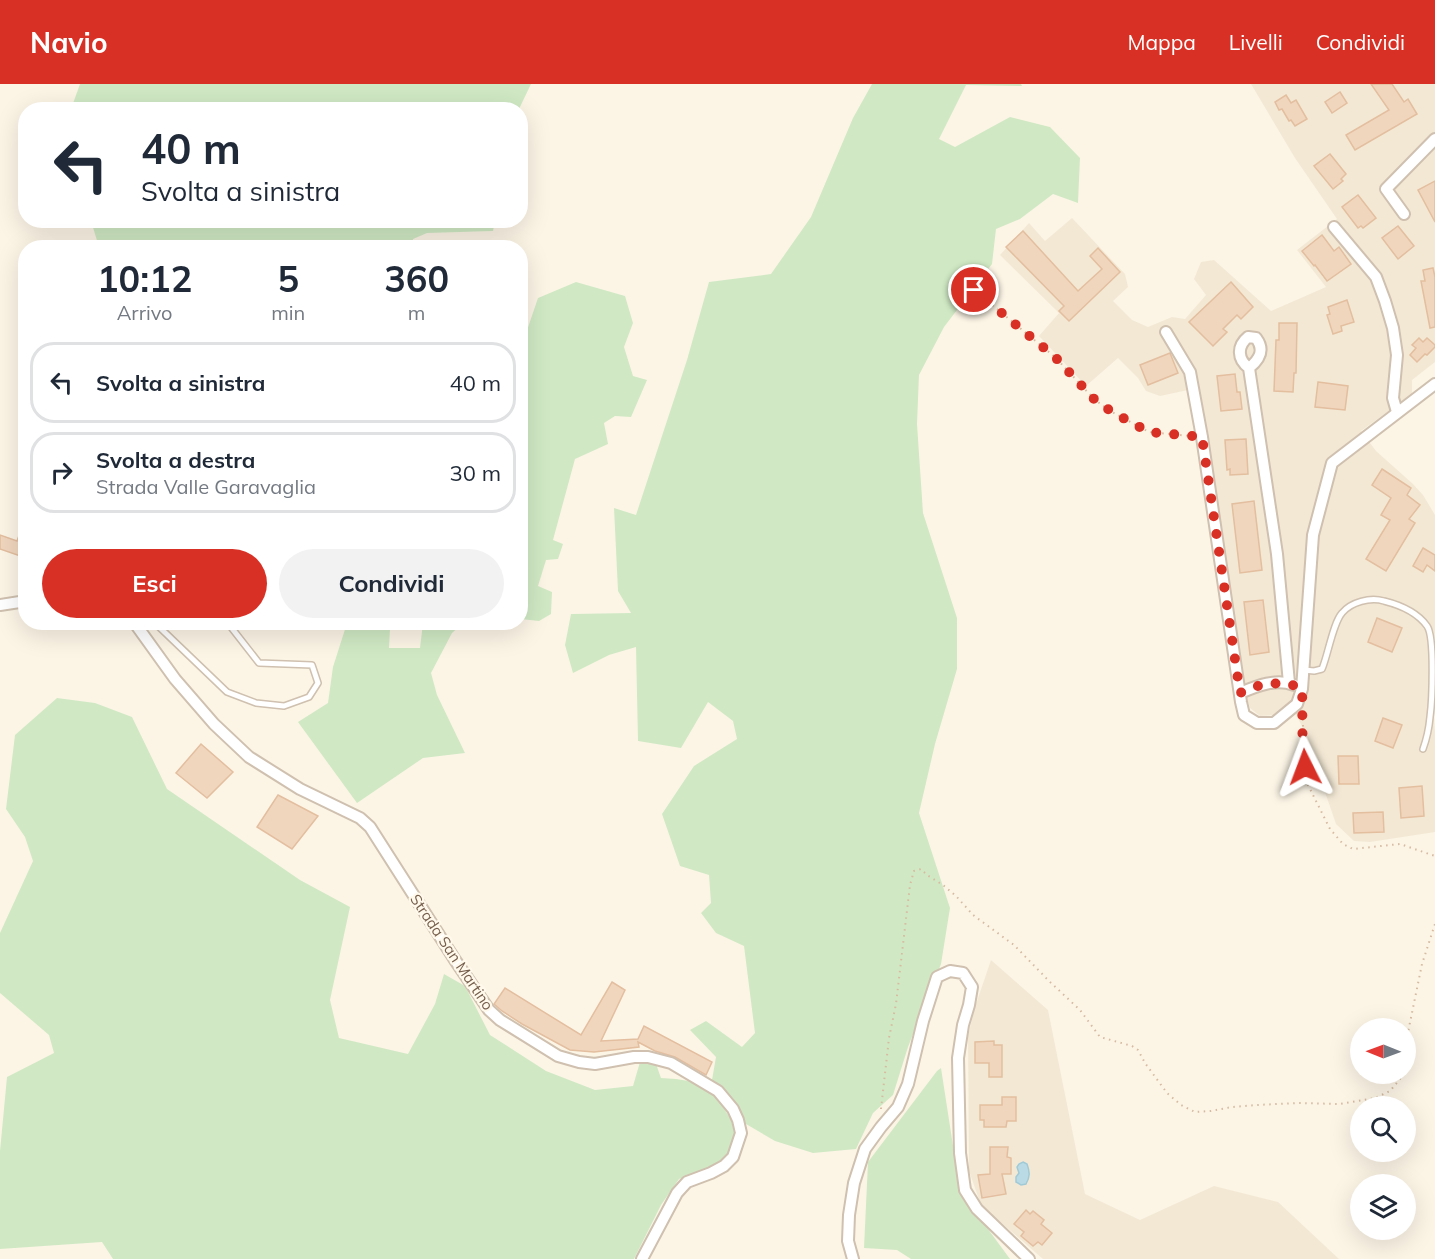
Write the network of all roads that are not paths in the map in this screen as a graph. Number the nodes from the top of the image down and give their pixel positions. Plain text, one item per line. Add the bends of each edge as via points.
1 (1435, 139) edge
2 (1404, 214) dead end
3 (1334, 227) dead end
4 (1166, 332) dead end
5 (1249, 368) dead end
6 (1435, 384) edge
7 (1397, 412) junction
8 (18, 602) edge
9 (0, 605) edge
10 (140, 630) edge
11 (162, 630) edge
12 (232, 630) edge
13 (1304, 670) junction
14 (1288, 683) junction
15 (1302, 689) junction
16 (1240, 693) junction
17 (1423, 749) dead end
18 (642, 1259) edge
19 (853, 1259) edge
20 (1029, 1259) edge

1 - 2 street via 1386,189
3 - 7 street via 1376,278 1385,301 1397,355
4 - 16 street via 1190,372
5 - 14 street via 1277,554
6 - 7 street
7 - 13 street via 1332,463 1313,535
8 - 9 street
10 - 18 street, Strada San Martino via 175,680 249,757 300,789 360,818 370,828 455,960 500,1020 558,1056 595,1064 648,1056 671,1064 718,1091 732,1109 741,1133 733,1157 724,1166 687,1182 676,1193
11 - 12 lane via 227,692 256,703 284,706 309,697 318,683 312,665 259,663
13 - 15 street
13 - 17 lane via 1322,669 1339,615 1347,607 1380,599 1413,613 1428,627 1431,645 1432,692
14 - 15 street
14 - 16 street via 1263,684
15 - 16 street via 1297,704 1274,723 1257,723 1244,715
19 - 20 street via 848,1241 849,1215 865,1149 898,1107 937,977 950,971 963,973 972,987 958,1058 960,1153 965,1190 977,1209

